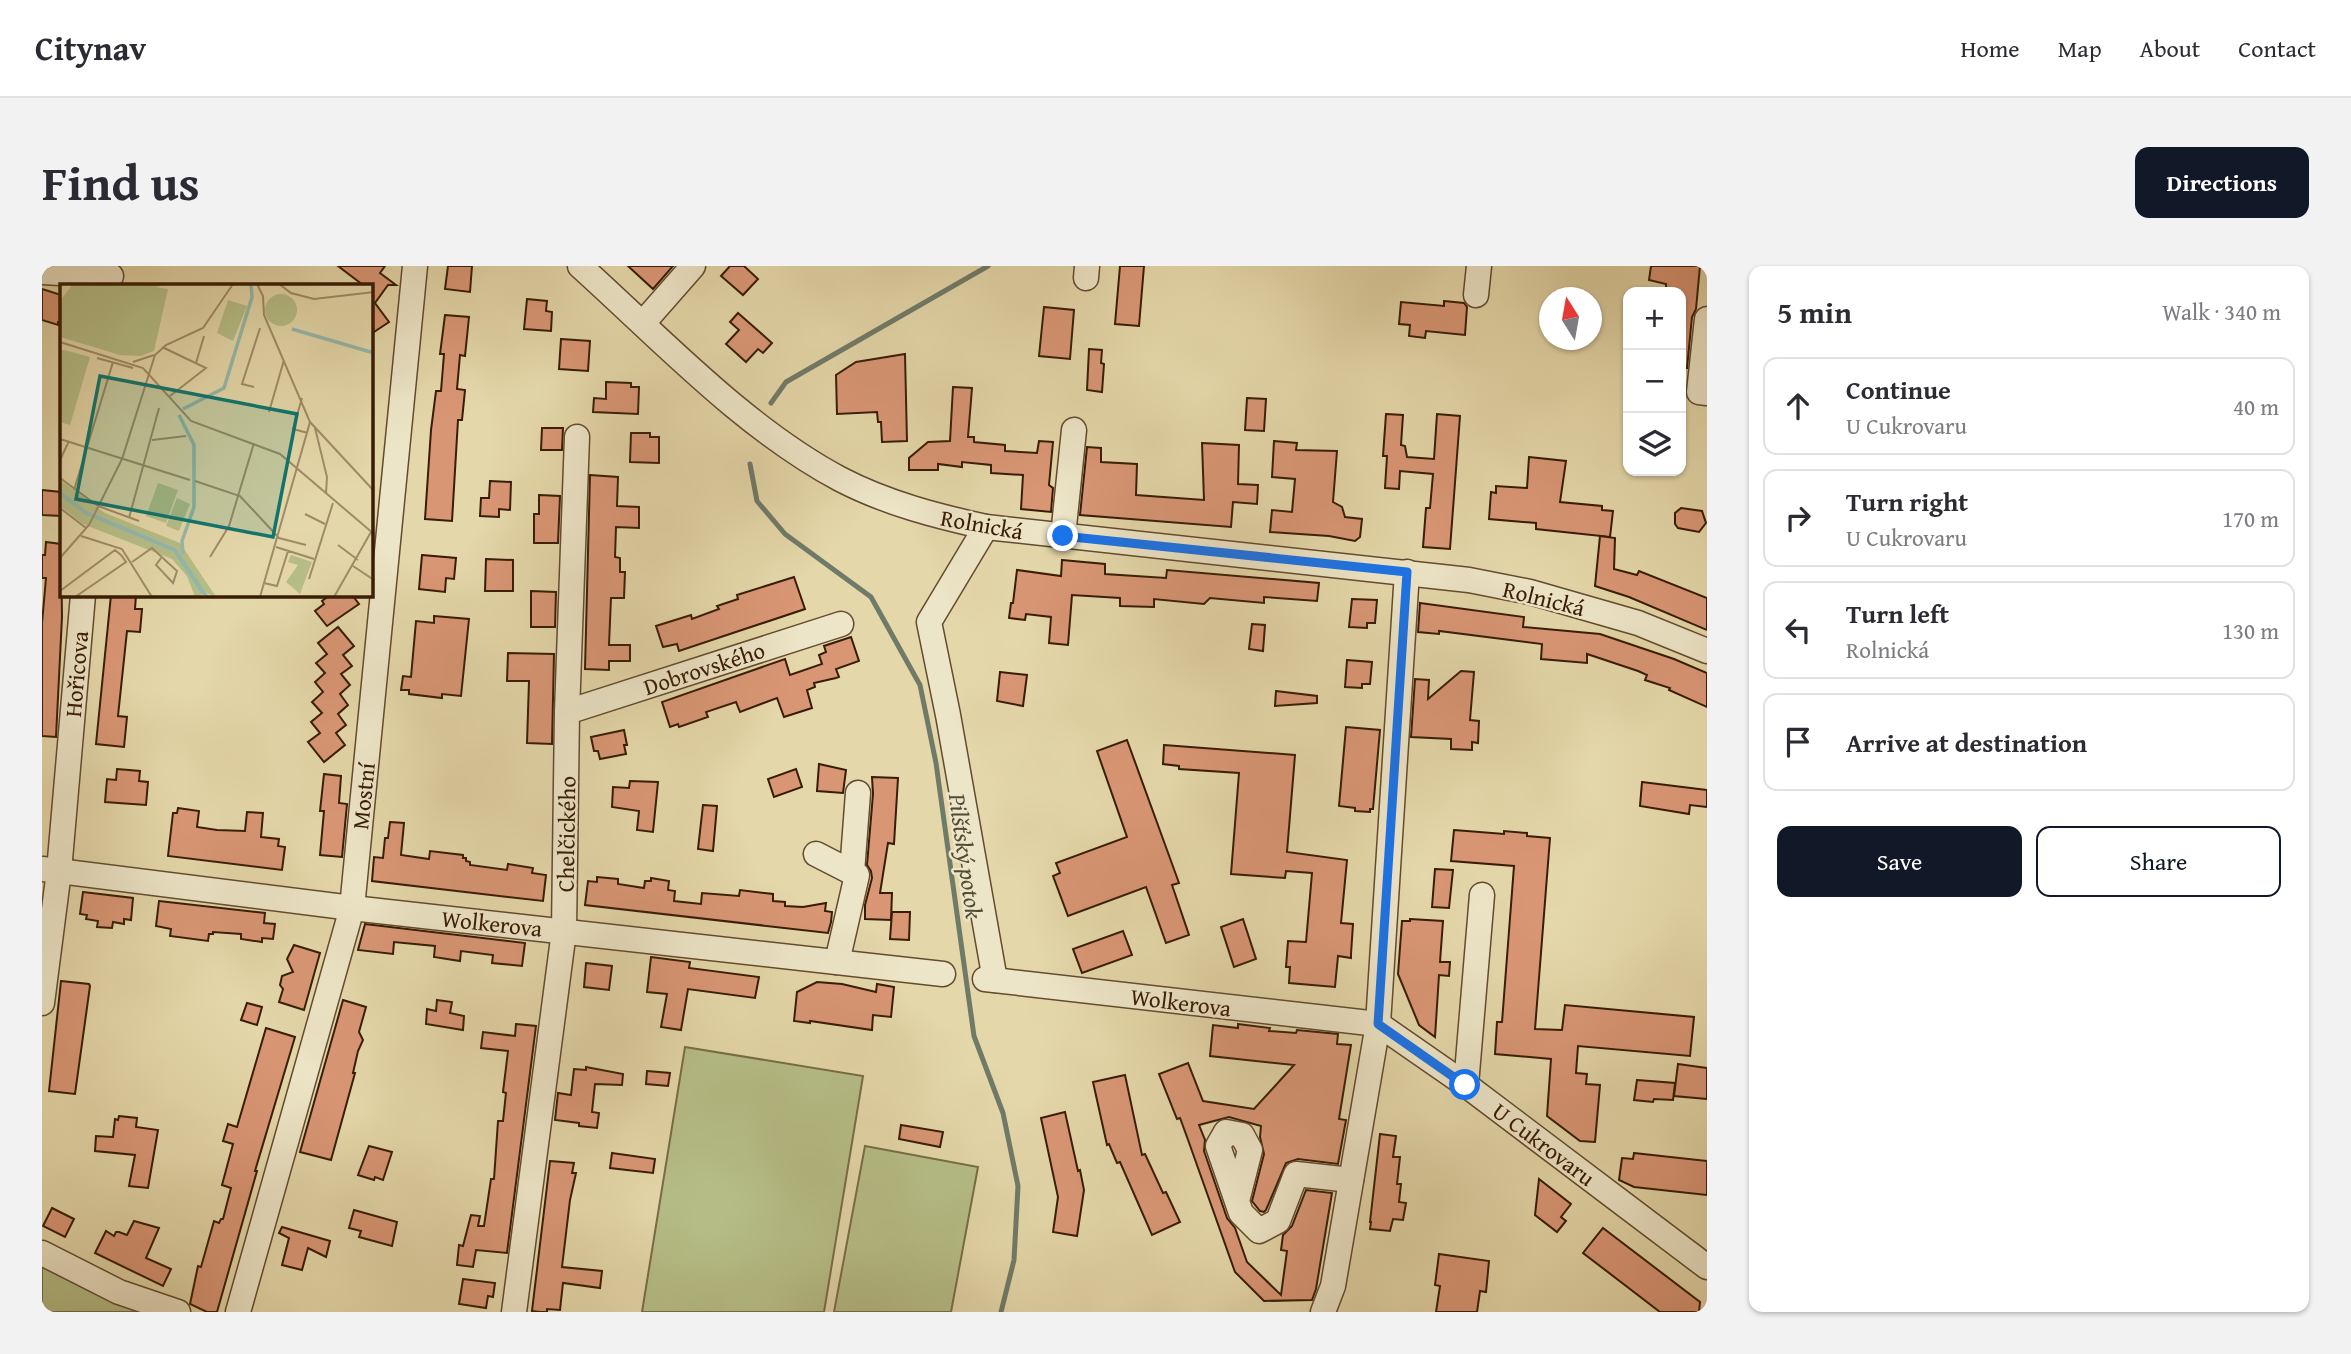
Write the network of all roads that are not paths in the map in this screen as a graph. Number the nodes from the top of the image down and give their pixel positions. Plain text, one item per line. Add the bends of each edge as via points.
1 (415, 266) edge
2 (580, 266) edge
3 (693, 266) edge
4 (1479, 266) edge
5 (42, 272) edge
6 (112, 276) edge
7 (1476, 295) dead end
8 (1707, 319) edge
9 (643, 323) junction
10 (1707, 393) edge
11 (1074, 430) dead end
12 (577, 438) dead end
13 (986, 527) junction
14 (1063, 536) junction
15 (1407, 572) junction
16 (83, 597) edge
17 (841, 624) dead end
18 (1707, 651) edge
19 (567, 712) junction
20 (858, 793) dead end
21 (816, 854) dead end
22 (50, 870) edge
23 (852, 872) junction
24 (1482, 895) dead end
25 (352, 908) junction
26 (564, 931) junction
27 (837, 962) junction
28 (943, 974) dead end
29 (42, 1003) edge
30 (1378, 1024) junction
31 (1465, 1085) junction
32 (1351, 1180) junction
33 (1237, 1200) dead end
34 (42, 1253) edge
35 (1707, 1267) edge
36 (178, 1312) edge
37 (238, 1312) edge
38 (514, 1312) edge
39 (1319, 1312) edge

1 - 25 street, Mostní
2 - 9 street, Rolnická
3 - 9 street
4 - 7 street
5 - 6 street
8 - 10 street via 1699,393
9 - 13 street, Rolnická via 757,423 805,458 886,500
11 - 14 street
12 - 19 street, Chelčického
13 - 14 street, Rolnická
13 - 30 street, Wolkerova via 929,622 990,980
14 - 15 street, Rolnická
15 - 18 street, Rolnická via 1530,592 1639,623
15 - 30 street
16 - 22 street, Hořicova
17 - 19 street, Dobrovského
19 - 26 street, Chelčického
20 - 23 street
21 - 23 street
22 - 25 street, Wolkerova
22 - 29 street, Hořicova
23 - 27 street via 857,875
24 - 31 street
25 - 26 street, Wolkerova
25 - 37 street, Mostní
26 - 27 street, Wolkerova
26 - 38 street, Chelčického
27 - 28 street, Wolkerova
30 - 31 street, U Cukrovaru
30 - 32 street
31 - 35 street, U Cukrovaru
32 - 33 street via 1296,1174 1278,1221 1259,1231 1241,1213
32 - 39 street via 1333,1286
34 - 36 street via 119,1292

